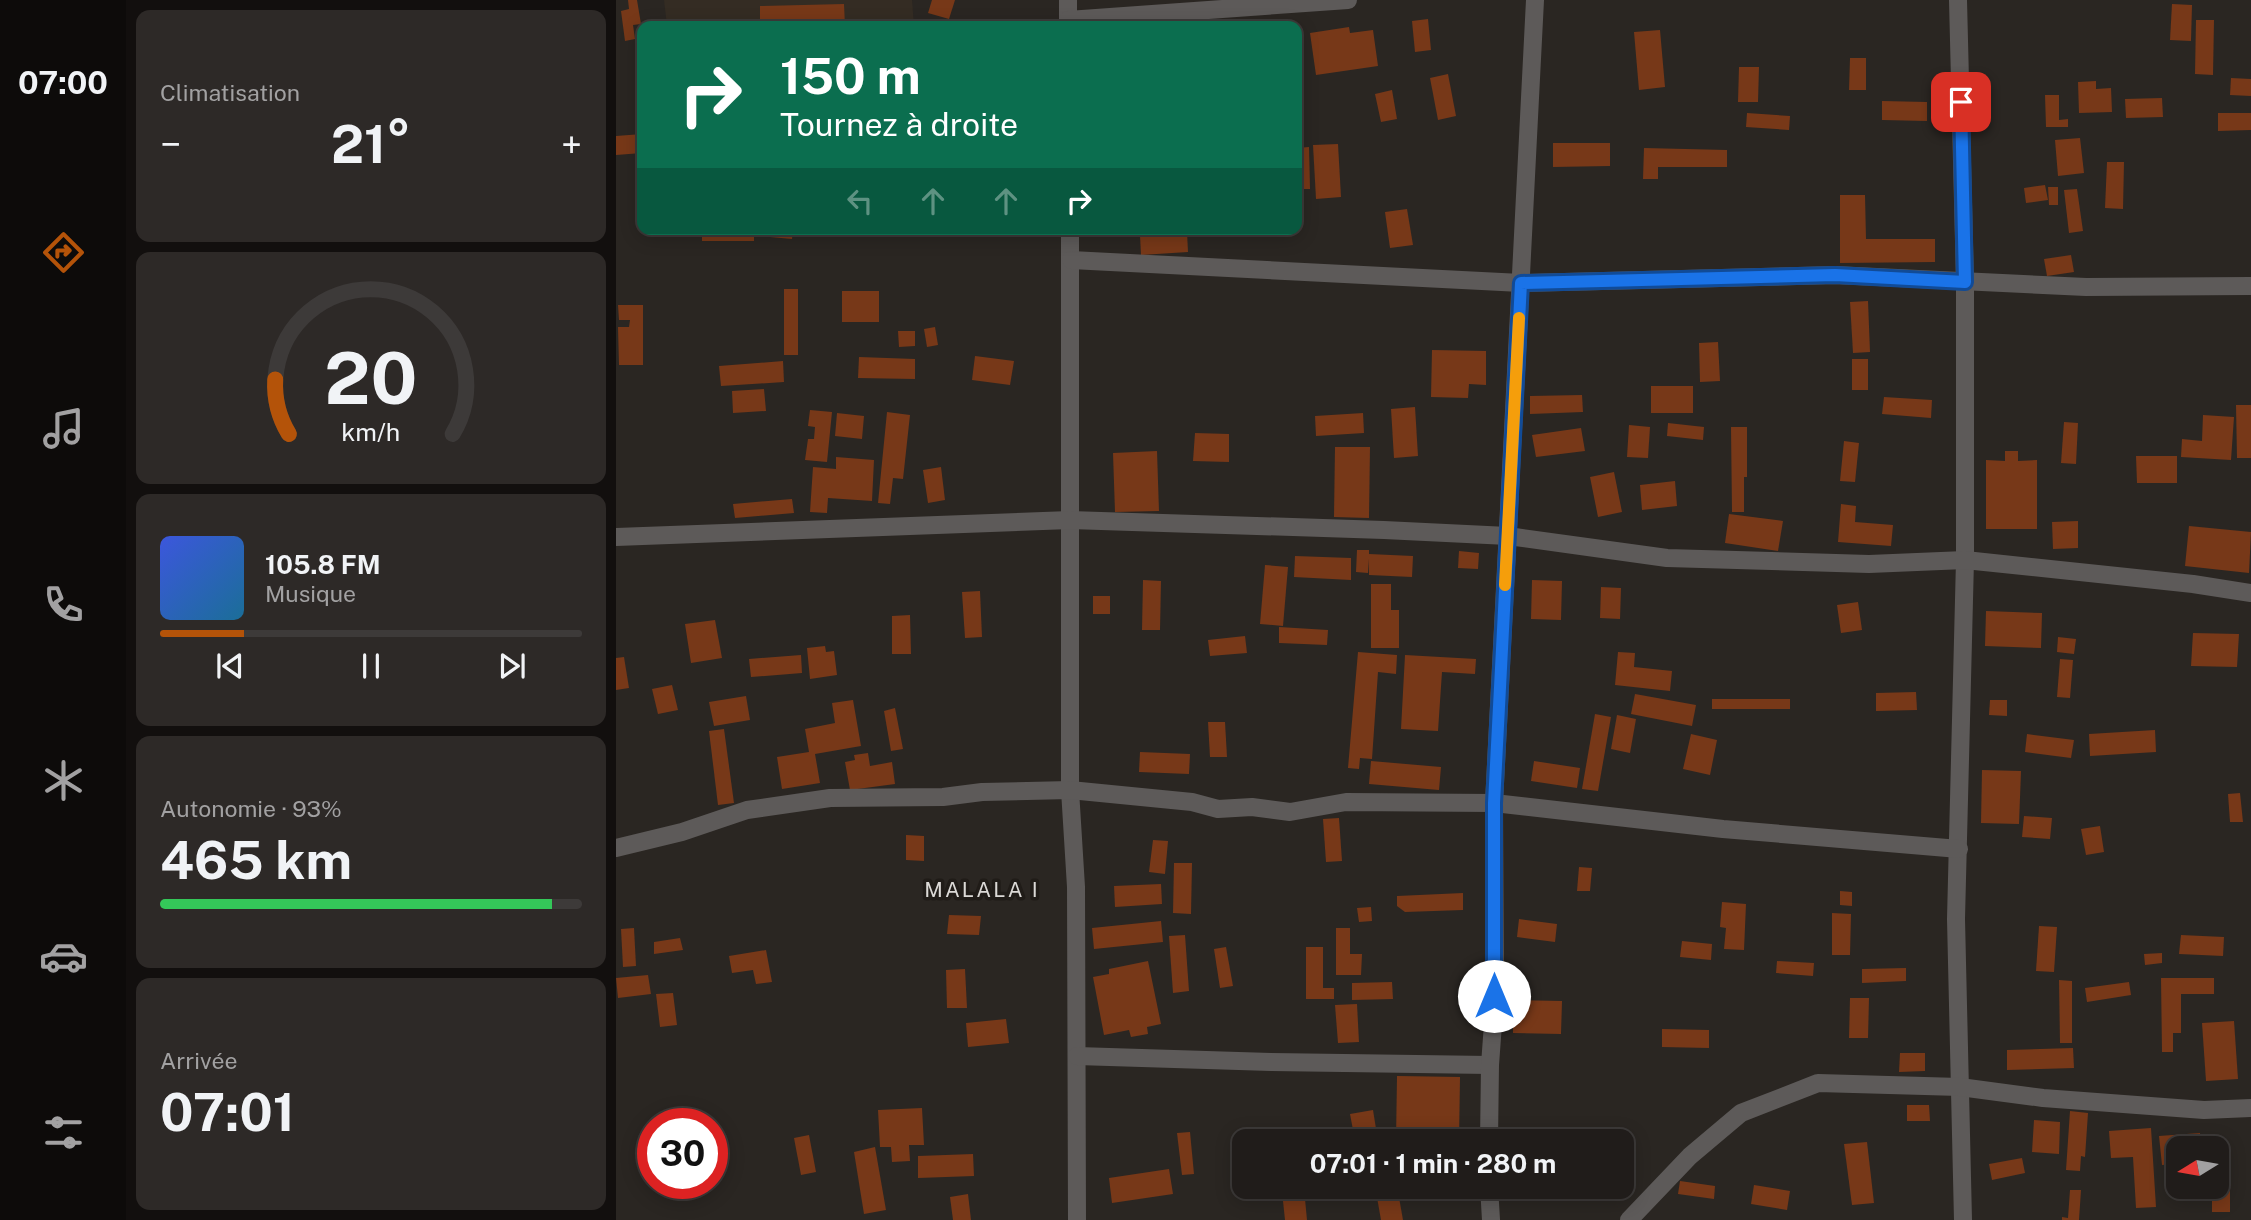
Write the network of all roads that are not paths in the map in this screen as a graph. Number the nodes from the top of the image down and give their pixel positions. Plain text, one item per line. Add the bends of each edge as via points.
1 (1068, 0) edge
2 (1348, 0) edge
3 (1535, 0) edge
4 (1958, 0) edge
5 (1068, 21) edge
6 (1092, 21) edge
7 (1070, 235) edge
8 (1071, 260) junction
9 (1965, 282) junction
10 (1521, 283) junction
11 (2251, 286) edge
12 (1070, 520) junction
13 (1508, 536) junction
14 (616, 537) edge
15 (1965, 560) junction
16 (2251, 593) edge
17 (1070, 789) junction
18 (1494, 803) junction
19 (616, 848) edge
20 (1959, 849) junction
21 (1077, 1056) junction
22 (1490, 1065) junction
23 (1960, 1087) junction
24 (2251, 1108) edge
25 (1489, 1129) edge
26 (1490, 1199) edge
27 (1077, 1220) edge
28 (1491, 1220) edge
29 (1629, 1220) edge
30 (1962, 1220) edge

1 - 5 street
2 - 6 street
3 - 10 street
4 - 9 street
7 - 8 street
8 - 10 street
8 - 12 street
9 - 10 street via 1835,275
9 - 11 street
9 - 15 street
10 - 13 street
12 - 13 street
12 - 14 street
12 - 17 street
13 - 15 street via 1667,558 1870,564
13 - 18 street
15 - 16 street
15 - 20 street
17 - 18 street via 1192,802 1217,809 1290,812 1346,802
17 - 19 street via 813,800 747,810
17 - 21 street
18 - 20 street
18 - 22 street
20 - 23 street
21 - 22 street
21 - 27 street
22 - 25 street
23 - 24 street via 2204,1110
23 - 29 street via 1818,1083 1741,1113 1690,1156
23 - 30 street
26 - 28 street

